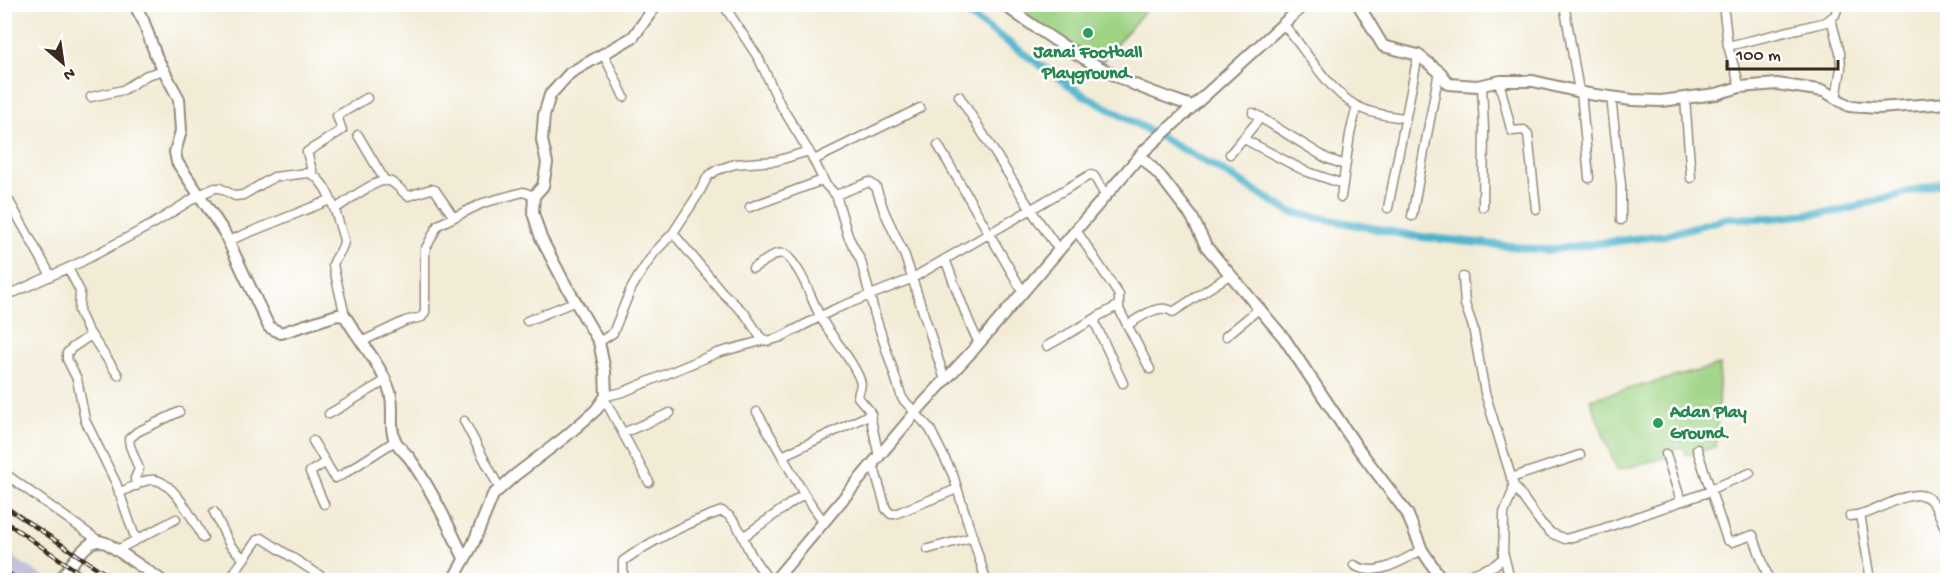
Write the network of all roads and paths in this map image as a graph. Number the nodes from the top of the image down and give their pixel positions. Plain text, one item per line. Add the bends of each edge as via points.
1 (134, 4) edge
2 (657, 4) edge
3 (723, 4) edge
4 (1003, 4) edge
5 (1305, 4) edge
6 (1358, 4) edge
7 (1564, 4) edge
8 (1723, 4) edge
9 (1839, 4) edge
10 (1831, 19) junction
11 (1282, 24) junction
12 (1728, 46) junction
13 (604, 55) junction
14 (1418, 55) junction
15 (165, 70) junction
16 (1439, 71) junction
17 (1499, 81) junction
18 (1482, 85) junction
19 (1740, 87) junction
20 (1580, 92) junction
21 (959, 96) dead end
22 (91, 97) dead end
23 (624, 97) dead end
24 (1611, 97) junction
25 (367, 98) dead end
26 (1685, 98) junction
27 (1836, 99) junction
28 (1947, 103) edge
29 (1192, 106) junction
30 (1357, 106) junction
31 (920, 108) dead end
32 (1405, 118) junction
33 (358, 135) dead end
34 (1244, 139) junction
35 (938, 145) dead end
36 (809, 151) junction
37 (1144, 152) junction
38 (1230, 154) dead end
39 (814, 160) junction
40 (1345, 165) junction
41 (313, 174) junction
42 (1588, 178) dead end
43 (1691, 178) dead end
44 (824, 180) junction
45 (385, 181) junction
46 (1343, 183) junction
47 (4, 192) edge
48 (198, 195) junction
49 (836, 195) junction
50 (1105, 195) junction
51 (534, 196) junction
52 (1341, 197) dead end
53 (330, 200) junction
54 (750, 207) dead end
55 (1483, 207) dead end
56 (1388, 208) dead end
57 (335, 209) junction
58 (1536, 209) dead end
59 (1031, 210) junction
60 (453, 216) junction
61 (1412, 216) dead end
62 (1621, 220) dead end
63 (1076, 230) junction
64 (673, 232) junction
65 (989, 233) junction
66 (228, 241) junction
67 (1059, 250) junction
68 (945, 259) junction
69 (68, 268) junction
70 (753, 268) dead end
71 (1231, 274) junction
72 (51, 276) junction
73 (1463, 277) dead end
74 (911, 279) junction
75 (1023, 292) junction
76 (4, 294) edge
77 (870, 294) junction
78 (576, 301) junction
79 (1119, 305) junction
80 (1260, 308) junction
81 (345, 316) junction
82 (820, 317) junction
83 (1096, 318) junction
84 (526, 321) dead end
85 (1127, 325) junction
86 (91, 335) junction
87 (1226, 336) dead end
88 (765, 340) junction
89 (363, 341) junction
90 (599, 342) junction
91 (979, 343) junction
92 (1047, 346) dead end
93 (1150, 369) dead end
94 (118, 375) dead end
95 (945, 380) junction
96 (385, 381) junction
97 (1123, 383) dead end
98 (605, 397) junction
99 (179, 412) dead end
100 (757, 412) dead end
101 (916, 412) junction
102 (670, 413) dead end
103 (329, 414) dead end
104 (871, 414) junction
105 (464, 421) dead end
106 (623, 433) junction
107 (314, 441) dead end
108 (395, 441) junction
109 (1697, 448) dead end
110 (1666, 454) dead end
111 (1580, 455) dead end
112 (782, 456) junction
113 (876, 461) junction
114 (326, 462) junction
115 (4, 473) edge
116 (1750, 473) dead end
117 (1512, 481) junction
118 (649, 482) dead end
119 (136, 486) junction
120 (500, 489) junction
121 (957, 489) junction
122 (1711, 490) junction
123 (119, 493) junction
124 (804, 494) junction
125 (1681, 501) junction
126 (324, 504) dead end
127 (214, 512) dead end
128 (1860, 514) junction
129 (1850, 516) dead end
130 (176, 519) dead end
131 (824, 522) junction
132 (1947, 536) edge
133 (743, 537) junction
134 (973, 537) junction
135 (203, 538) dead end
136 (135, 540) junction
137 (99, 541) junction
138 (928, 549) dead end
139 (117, 550) junction
140 (1422, 550) junction
141 (1504, 555) junction
142 (464, 558) junction
143 (244, 559) junction
144 (1354, 565) dead end
145 (60, 580) edge
146 (161, 580) edge
147 (229, 580) edge
148 (327, 580) edge
149 (453, 580) edge
150 (627, 580) edge
151 (769, 580) edge
152 (775, 580) edge
153 (986, 580) edge
154 (1442, 580) edge
155 (1457, 580) edge
156 (1510, 580) edge
157 (1770, 580) edge
158 (1871, 580) edge

1 - 15 street
2 - 13 street via 633,38
3 - 36 street
4 - 29 street via 1101,68
5 - 11 street
6 - 14 street via 1383,46
7 - 20 street
8 - 12 street
9 - 10 street
10 - 12 street
10 - 27 street via 1841,68
11 - 29 street
11 - 30 street via 1311,62
12 - 19 street
13 - 23 street
13 - 51 street via 570,73 550,94 542,140 547,163 543,186
14 - 16 street
14 - 32 street
15 - 22 street via 147,75 123,90
15 - 48 street via 179,99 181,131 175,152 177,162
16 - 18 street via 1448,84
16 - 61 street
17 - 18 street
17 - 20 street via 1533,81
17 - 58 street via 1512,131 1524,130 1528,134
18 - 55 street
19 - 26 street
19 - 27 street via 1794,85
20 - 24 street
20 - 42 street
21 - 59 street
24 - 26 street via 1662,101
24 - 62 street
25 - 41 street via 338,116 342,130 308,152
26 - 43 street
27 - 28 street via 1849,106 1878,108
29 - 37 street
30 - 32 street
30 - 40 street
31 - 39 street
32 - 56 street
33 - 45 street
34 - 38 street
34 - 40 street via 1257,115 1326,158
34 - 46 street via 1305,171
35 - 65 street
36 - 39 street
36 - 64 street via 791,158 735,164 717,170 708,176
37 - 50 street
37 - 71 street via 1192,217 1206,246
39 - 44 street
40 - 46 street
41 - 48 street via 274,177 243,195 235,196 220,188
41 - 53 street via 324,184
44 - 49 street
44 - 54 street
45 - 57 street
45 - 60 street via 408,196 435,189
46 - 52 street
47 - 72 street
48 - 66 street
48 - 69 street via 153,224
49 - 74 street via 869,182 876,187
49 - 77 street
50 - 59 street via 1090,175
50 - 63 street
51 - 60 street via 523,192
51 - 78 street via 533,213 541,238
53 - 57 street
53 - 66 street
57 - 81 street via 344,245 335,259 334,273
59 - 65 street
59 - 67 street
60 - 89 street via 438,225 425,250 422,317
63 - 67 street
63 - 79 street via 1119,295
64 - 88 street
64 - 90 street via 630,291 613,333
65 - 68 street
65 - 75 street
66 - 81 street via 273,331 281,333 337,315
67 - 75 street
68 - 74 street
68 - 91 street
69 - 72 street
69 - 86 street via 80,291 79,311
70 - 82 street via 777,254 788,256
71 - 80 street
71 - 85 street via 1173,312 1161,308
72 - 76 street
73 - 117 street via 1465,304 1485,393
74 - 77 street
74 - 95 street
75 - 91 street
77 - 82 street
77 - 101 street via 902,398
78 - 84 street
78 - 90 street
79 - 83 street
79 - 85 street
80 - 87 street
80 - 140 street via 1407,513
81 - 89 street
82 - 88 street via 781,337
82 - 104 street via 856,371 862,386 858,397
83 - 92 street
83 - 97 street via 1098,332
85 - 93 street
86 - 94 street
86 - 123 street via 67,353 67,359 77,379 85,420
88 - 98 street via 717,353
89 - 96 street
90 - 98 street
91 - 95 street
95 - 101 street
96 - 103 street
96 - 108 street via 391,394
98 - 106 street
98 - 120 street via 596,410
99 - 119 street via 129,439 140,469
100 - 112 street
101 - 113 street
101 - 121 street via 930,429
102 - 106 street
104 - 112 street
104 - 113 street
105 - 120 street
106 - 118 street
107 - 114 street
108 - 114 street via 338,478
108 - 142 street via 442,511
109 - 122 street
110 - 125 street
111 - 117 street
112 - 124 street
113 - 121 street via 886,509 891,514
113 - 131 street
114 - 126 street via 310,472
115 - 137 street
116 - 122 street
117 - 125 street via 1541,523 1565,539
117 - 141 street via 1514,492 1504,513
119 - 123 street
119 - 135 street via 149,480 162,482 189,511
120 - 142 street via 493,495
121 - 134 street
122 - 125 street
122 - 157 street via 1727,540 1753,535
123 - 136 street
124 - 131 street
124 - 133 street
127 - 143 street via 230,544
128 - 129 street
128 - 132 street via 1922,495 1930,499
128 - 158 street
130 - 136 street
131 - 152 street
133 - 150 street via 731,516 722,510 649,543 623,561
133 - 151 street
134 - 138 street
134 - 153 street
136 - 139 street
137 - 139 street
137 - 145 street via 83,549
139 - 146 street
140 - 144 street via 1373,572
140 - 154 street
141 - 155 street via 1495,565
141 - 156 street
142 - 149 street
143 - 147 street
143 - 148 street via 262,538

